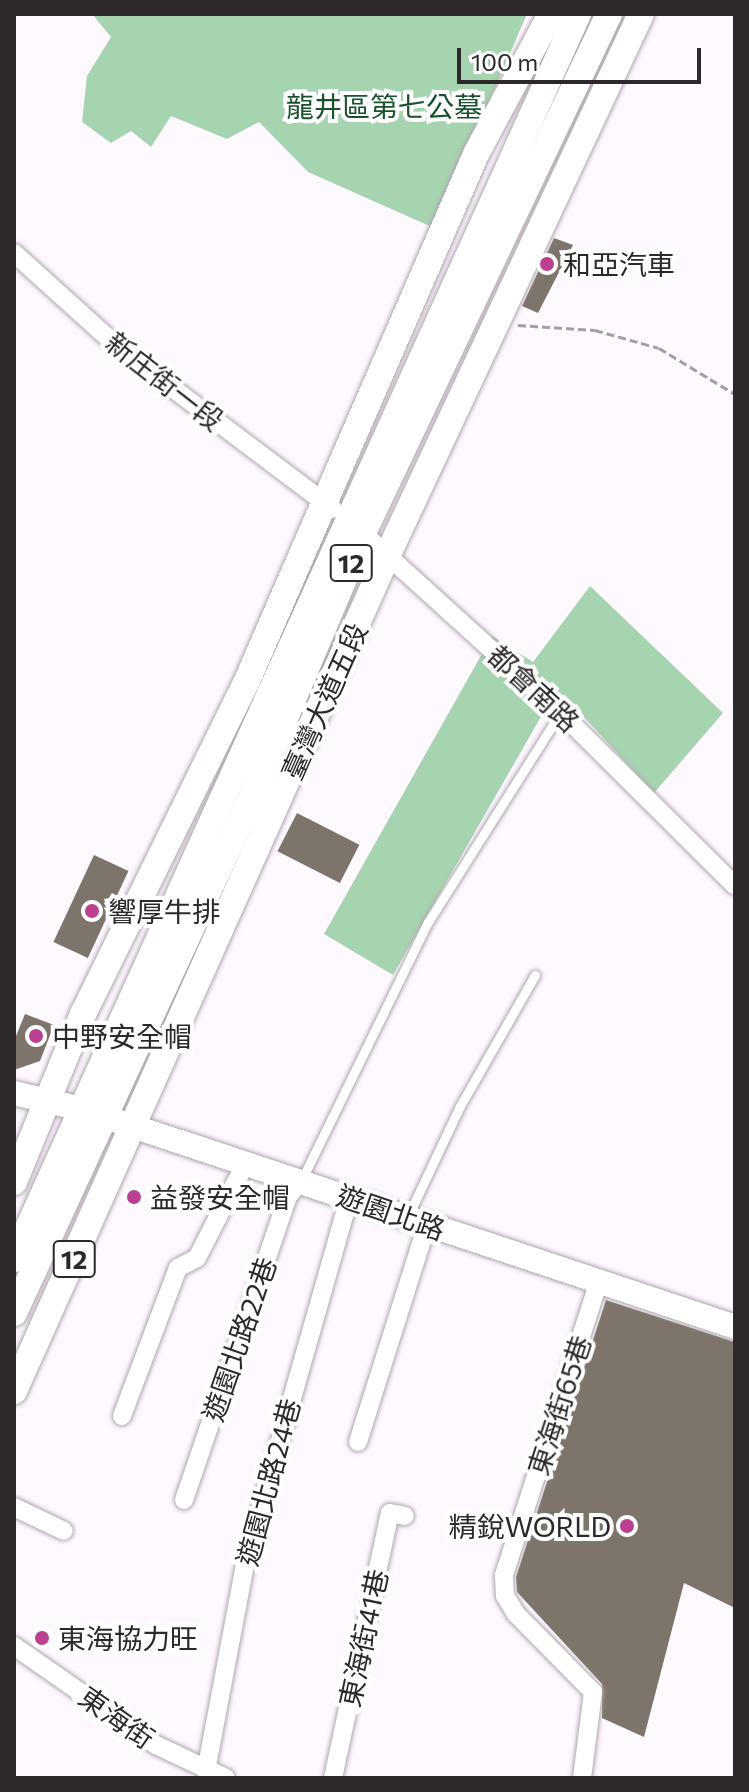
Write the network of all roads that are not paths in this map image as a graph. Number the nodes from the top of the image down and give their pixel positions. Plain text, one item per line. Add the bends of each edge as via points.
1 (609, 14) edge
2 (641, 14) edge
3 (567, 18) edge
4 (14, 253) edge
5 (323, 501) junction
6 (354, 525) junction
7 (389, 552) junction
8 (561, 713) junction
9 (735, 886) edge
10 (535, 975) dead end
11 (14, 1093) edge
12 (46, 1104) junction
13 (93, 1113) junction
14 (134, 1127) junction
15 (245, 1164) junction
16 (301, 1181) junction
17 (14, 1182) edge
18 (349, 1198) junction
19 (417, 1221) junction
20 (14, 1259) edge
21 (599, 1281) junction
22 (14, 1313) edge
23 (735, 1327) edge
24 (14, 1391) edge
25 (122, 1416) dead end
26 (358, 1442) dead end
27 (184, 1500) dead end
28 (14, 1507) edge
29 (405, 1516) dead end
30 (64, 1531) dead end
31 (14, 1646) edge
32 (206, 1771) junction
33 (226, 1778) edge
34 (333, 1778) edge
35 (582, 1778) edge

1 - 6 main road, 臺灣大道五段 / 12
2 - 7 main road, 臺灣大道五段 / 12
3 - 5 main road, 臺灣大道五段 / 12 via 476,154
3 - 6 main road, 臺灣大道五段 / 12
4 - 5 street, 新庄街一段 via 118,347
5 - 6 street, 都會南路
5 - 12 main road, 臺灣大道五段 / 12 via 246,683 83,1014
6 - 7 street, 都會南路
6 - 13 main road, 臺灣大道五段 / 12 via 289,712
7 - 8 street, 都會南路
7 - 14 main road, 臺灣大道五段 / 12
8 - 9 street, 都會南路
8 - 16 lane via 428,922
10 - 19 lane via 460,1106
11 - 12 street, 遊園北路
12 - 13 street, 遊園北路
12 - 17 main road, 臺灣大道五段 / 12
13 - 14 street, 遊園北路
13 - 20 main road, 臺灣大道五段 / 12
13 - 22 main road, 臺灣大道五段 / 12
14 - 15 street, 遊園北路
14 - 24 main road, 臺灣大道五段 / 12
15 - 16 street, 遊園北路
15 - 25 street via 197,1258 178,1268
16 - 18 street, 遊園北路
16 - 27 street, 遊園北路22巷 via 288,1196
18 - 19 street, 遊園北路
18 - 32 street, 遊園北路24巷 via 246,1560
19 - 21 street, 遊園北路
19 - 26 street
21 - 23 street, 遊園北路
21 - 35 street, 東海街65巷 via 504,1575 516,1614 593,1692
28 - 30 street
29 - 34 street, 東海街41巷 via 390,1513
31 - 32 street, 東海街 via 156,1745
32 - 33 street, 東海街

